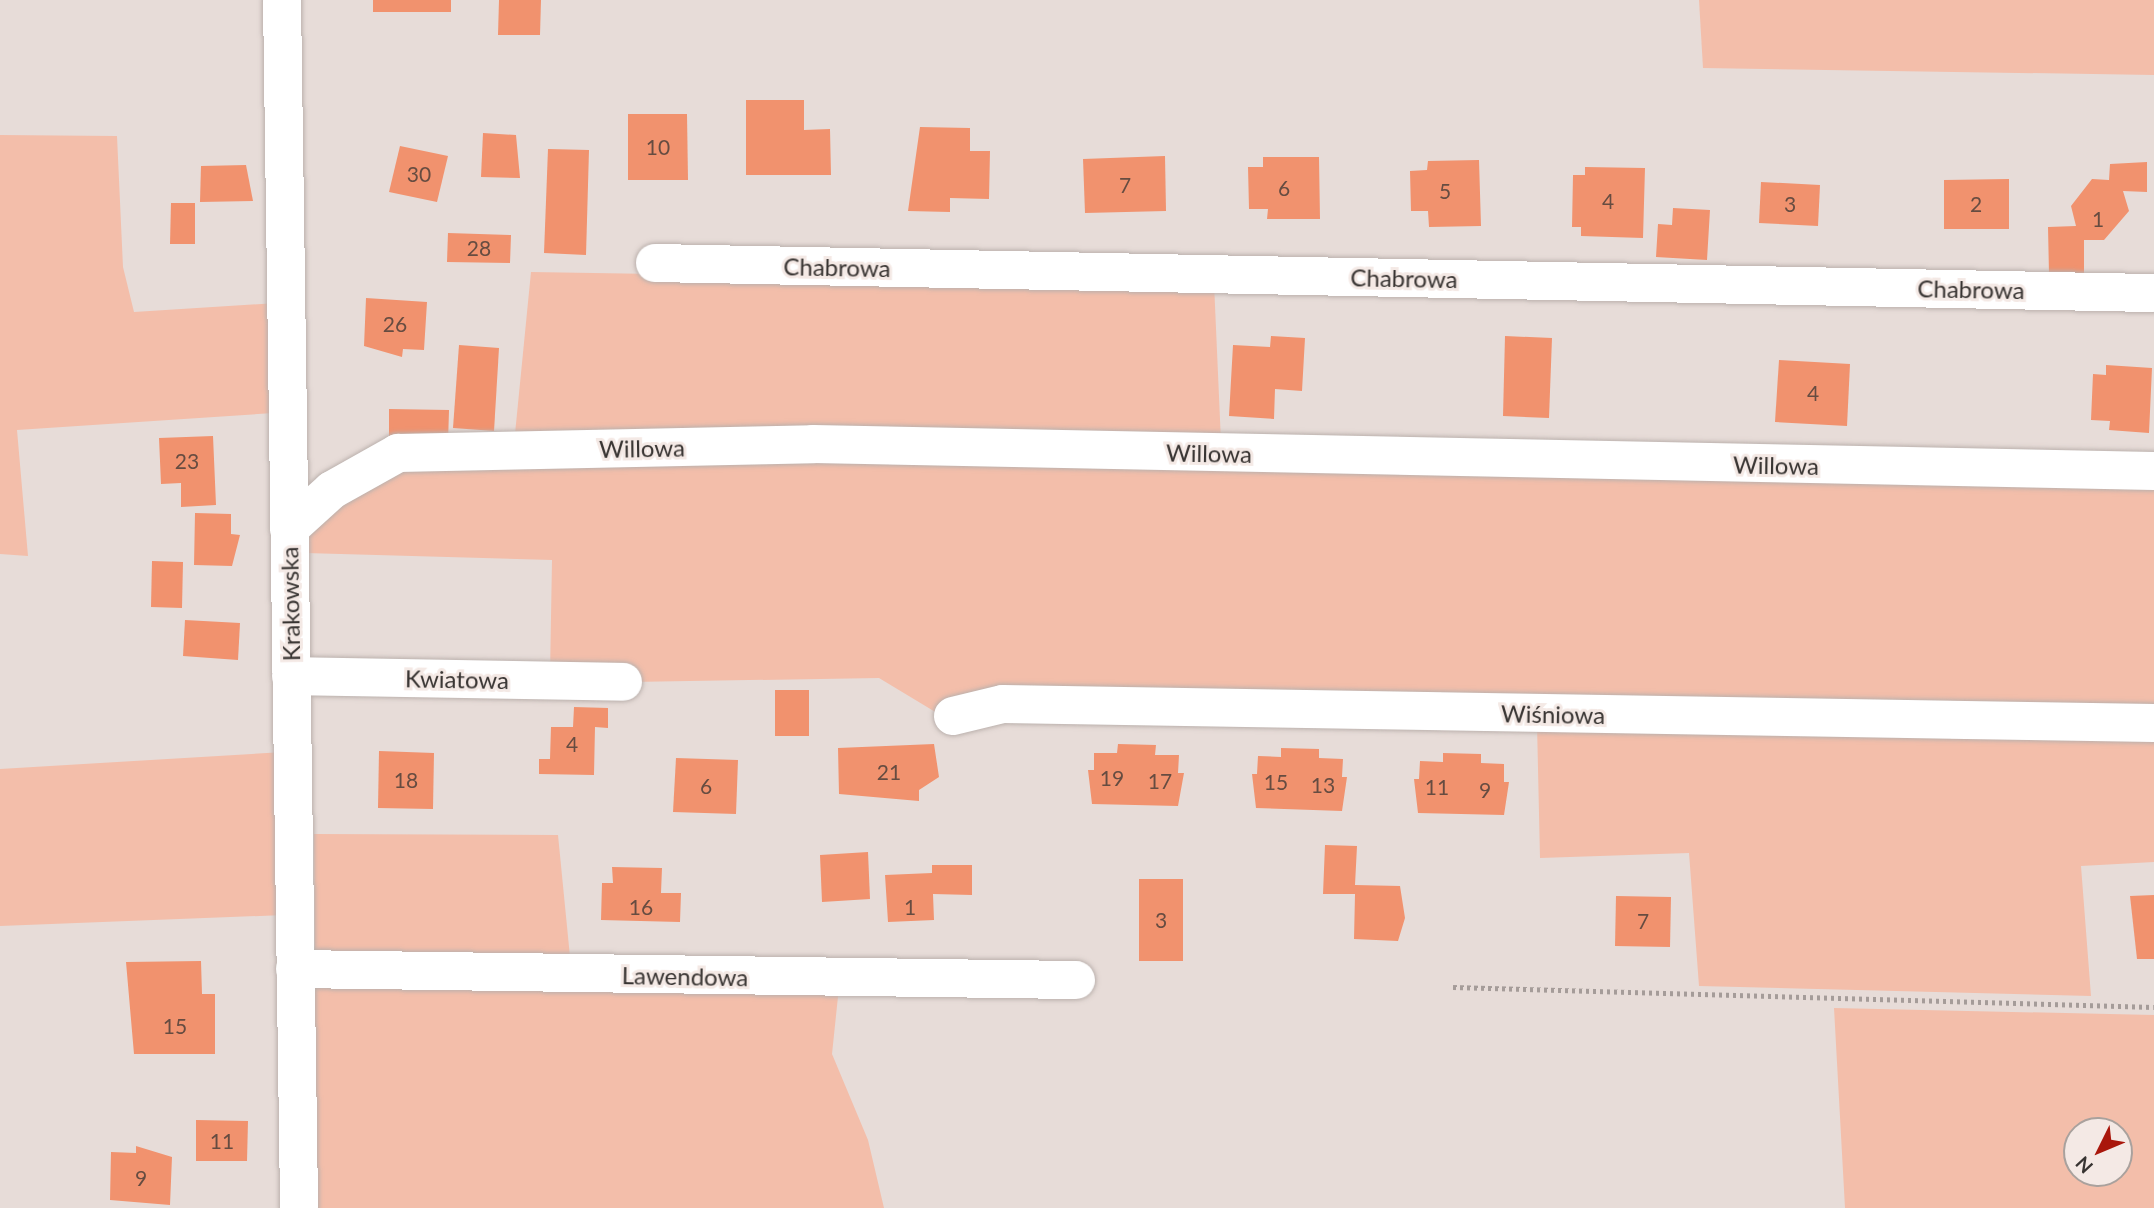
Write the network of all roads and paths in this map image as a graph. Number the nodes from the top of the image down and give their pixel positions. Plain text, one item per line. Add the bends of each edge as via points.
1 (282, 0) edge
2 (655, 263) dead end
3 (2154, 293) edge
4 (2154, 471) edge
5 (289, 529) junction
6 (291, 676) junction
7 (622, 682) dead end
8 (953, 716) dead end
9 (2154, 723) edge
10 (295, 968) junction
11 (1076, 981) dead end
12 (1453, 987) dead end
13 (2154, 1007) edge
14 (299, 1208) edge

1 - 5 street, Krakowska
2 - 3 street, Chabrowa
4 - 5 street, Willowa via 813,444 398,453 332,490
5 - 6 street, Krakowska
6 - 7 street, Kwiatowa
6 - 10 street, Krakowska
8 - 9 street, Wiśniowa via 1003,704
10 - 11 street, Lawendowa
10 - 14 street, Krakowska
12 - 13 path

